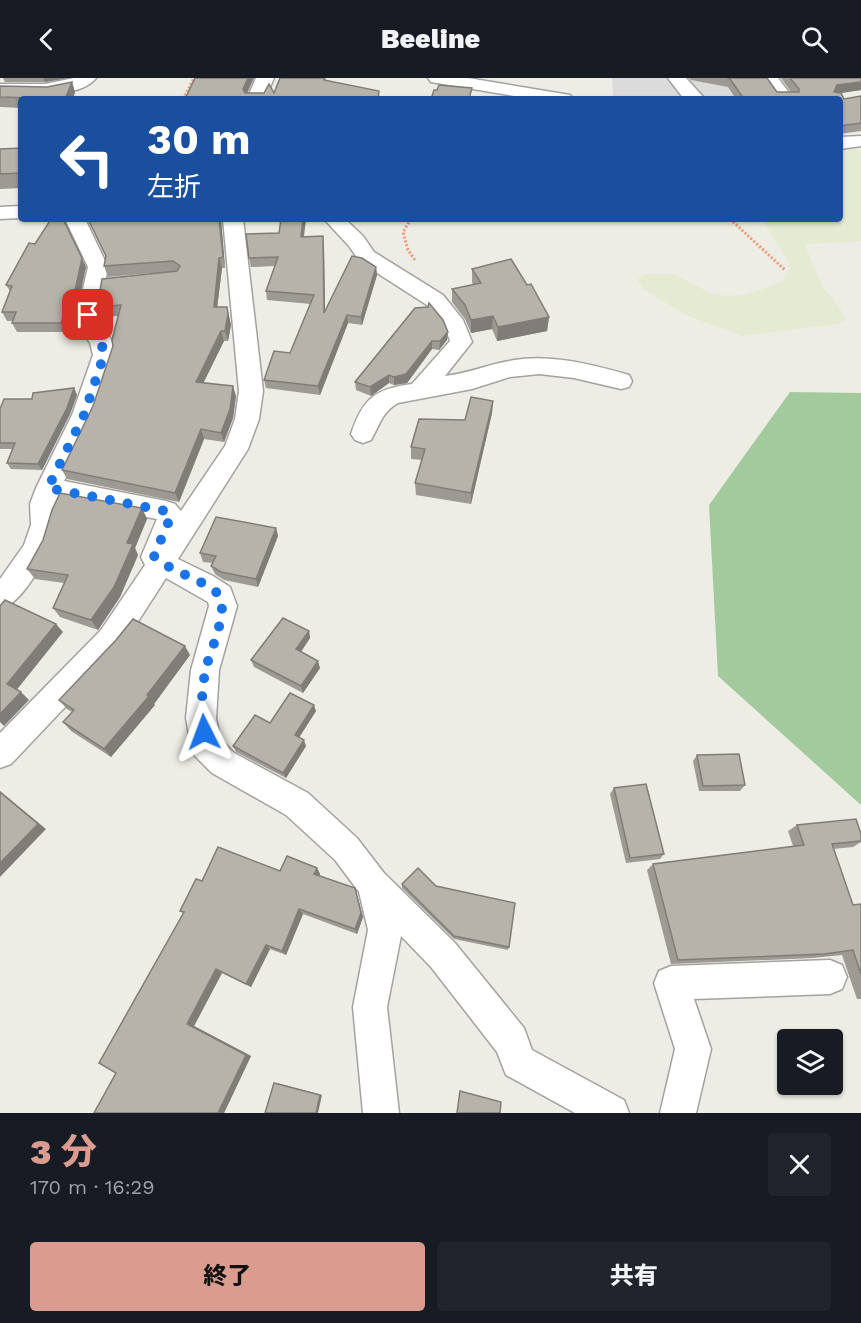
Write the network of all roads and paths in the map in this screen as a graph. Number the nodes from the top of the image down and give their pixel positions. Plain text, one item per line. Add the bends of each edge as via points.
1 (87, 78) edge
2 (194, 78) edge
3 (266, 78) edge
4 (438, 78) edge
5 (677, 78) edge
6 (769, 78) edge
7 (0, 88) edge
8 (185, 96) edge
9 (257, 96) edge
10 (546, 96) edge
11 (689, 96) edge
12 (783, 96) edge
13 (861, 141) edge
14 (843, 143) edge
15 (18, 212) edge
16 (0, 213) edge
17 (76, 222) edge
18 (233, 222) edge
19 (337, 222) edge
20 (733, 222) edge
21 (784, 270) dead end
22 (621, 381) dead end
23 (419, 392) junction
24 (363, 434) dead end
25 (48, 488) junction
26 (162, 564) junction
27 (0, 597) edge
28 (0, 754) edge
29 (373, 884) junction
30 (830, 976) dead end
31 (381, 1113) edge
32 (611, 1113) edge
33 (678, 1113) edge

1 - 7 street via 78,84 44,90
2 - 8 path
3 - 9 street
4 - 10 street
5 - 11 street
6 - 12 street
13 - 14 street
15 - 16 street
17 - 25 street via 98,267 88,315 104,355 84,415
18 - 26 street via 251,391 248,419 236,449
19 - 23 street via 367,257 435,300 455,325 461,342
20 - 21 path
22 - 23 street via 539,366 509,369
23 - 24 street via 393,395 379,404 369,416
25 - 26 street via 166,511 171,516 154,556
25 - 27 street via 43,504 44,525 36,548
26 - 28 street via 111,639
26 - 29 street via 220,595 223,606 205,670 201,718 207,746 223,763 297,804 346,849
29 - 31 street via 385,930 370,1007
29 - 32 street via 443,955 511,1041 519,1062
30 - 33 street via 671,983 693,1049

